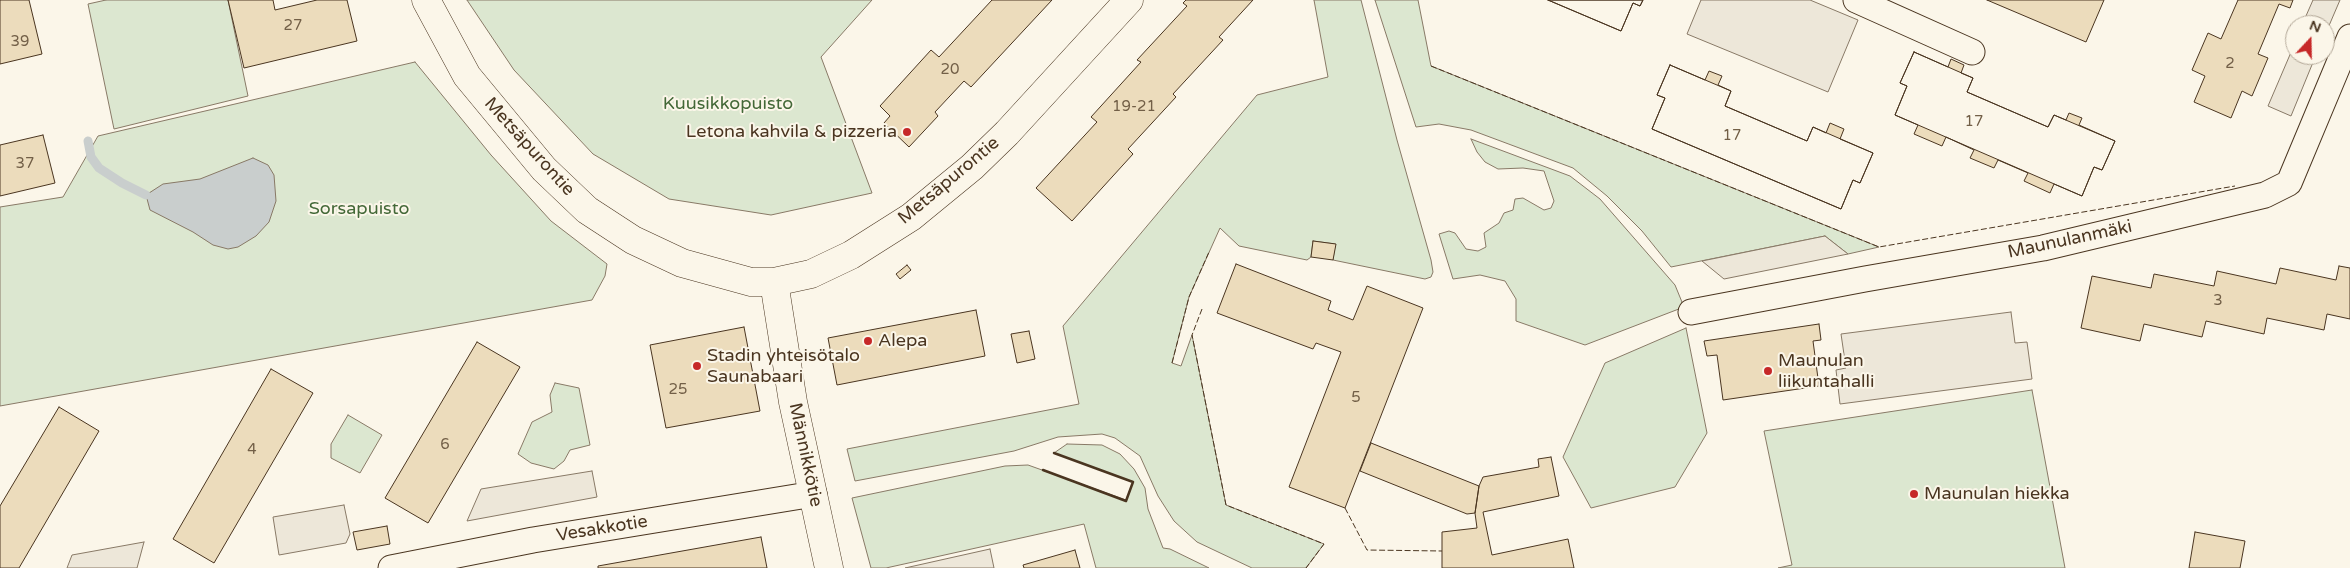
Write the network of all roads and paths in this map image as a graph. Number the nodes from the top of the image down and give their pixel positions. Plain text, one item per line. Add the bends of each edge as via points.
1 (426, 0) edge
2 (1129, 0) edge
3 (1856, 0) edge
4 (2350, 37) edge
5 (1972, 52) dead end
6 (774, 282) junction
7 (1691, 312) dead end
8 (814, 494) junction
9 (391, 568) edge
10 (829, 568) edge

1 - 6 street, Metsäpurontie via 467,76 544,169 587,210 632,240 682,263 751,282
2 - 6 street, Metsäpurontie via 972,167 911,217 851,255 819,270
3 - 5 street
4 - 7 street, Maunulanmäki via 2289,183 2265,195 2042,248
6 - 8 street, Männikkötie via 793,402
8 - 9 street, Vesakkotie via 524,542
8 - 10 street, Männikkötie

